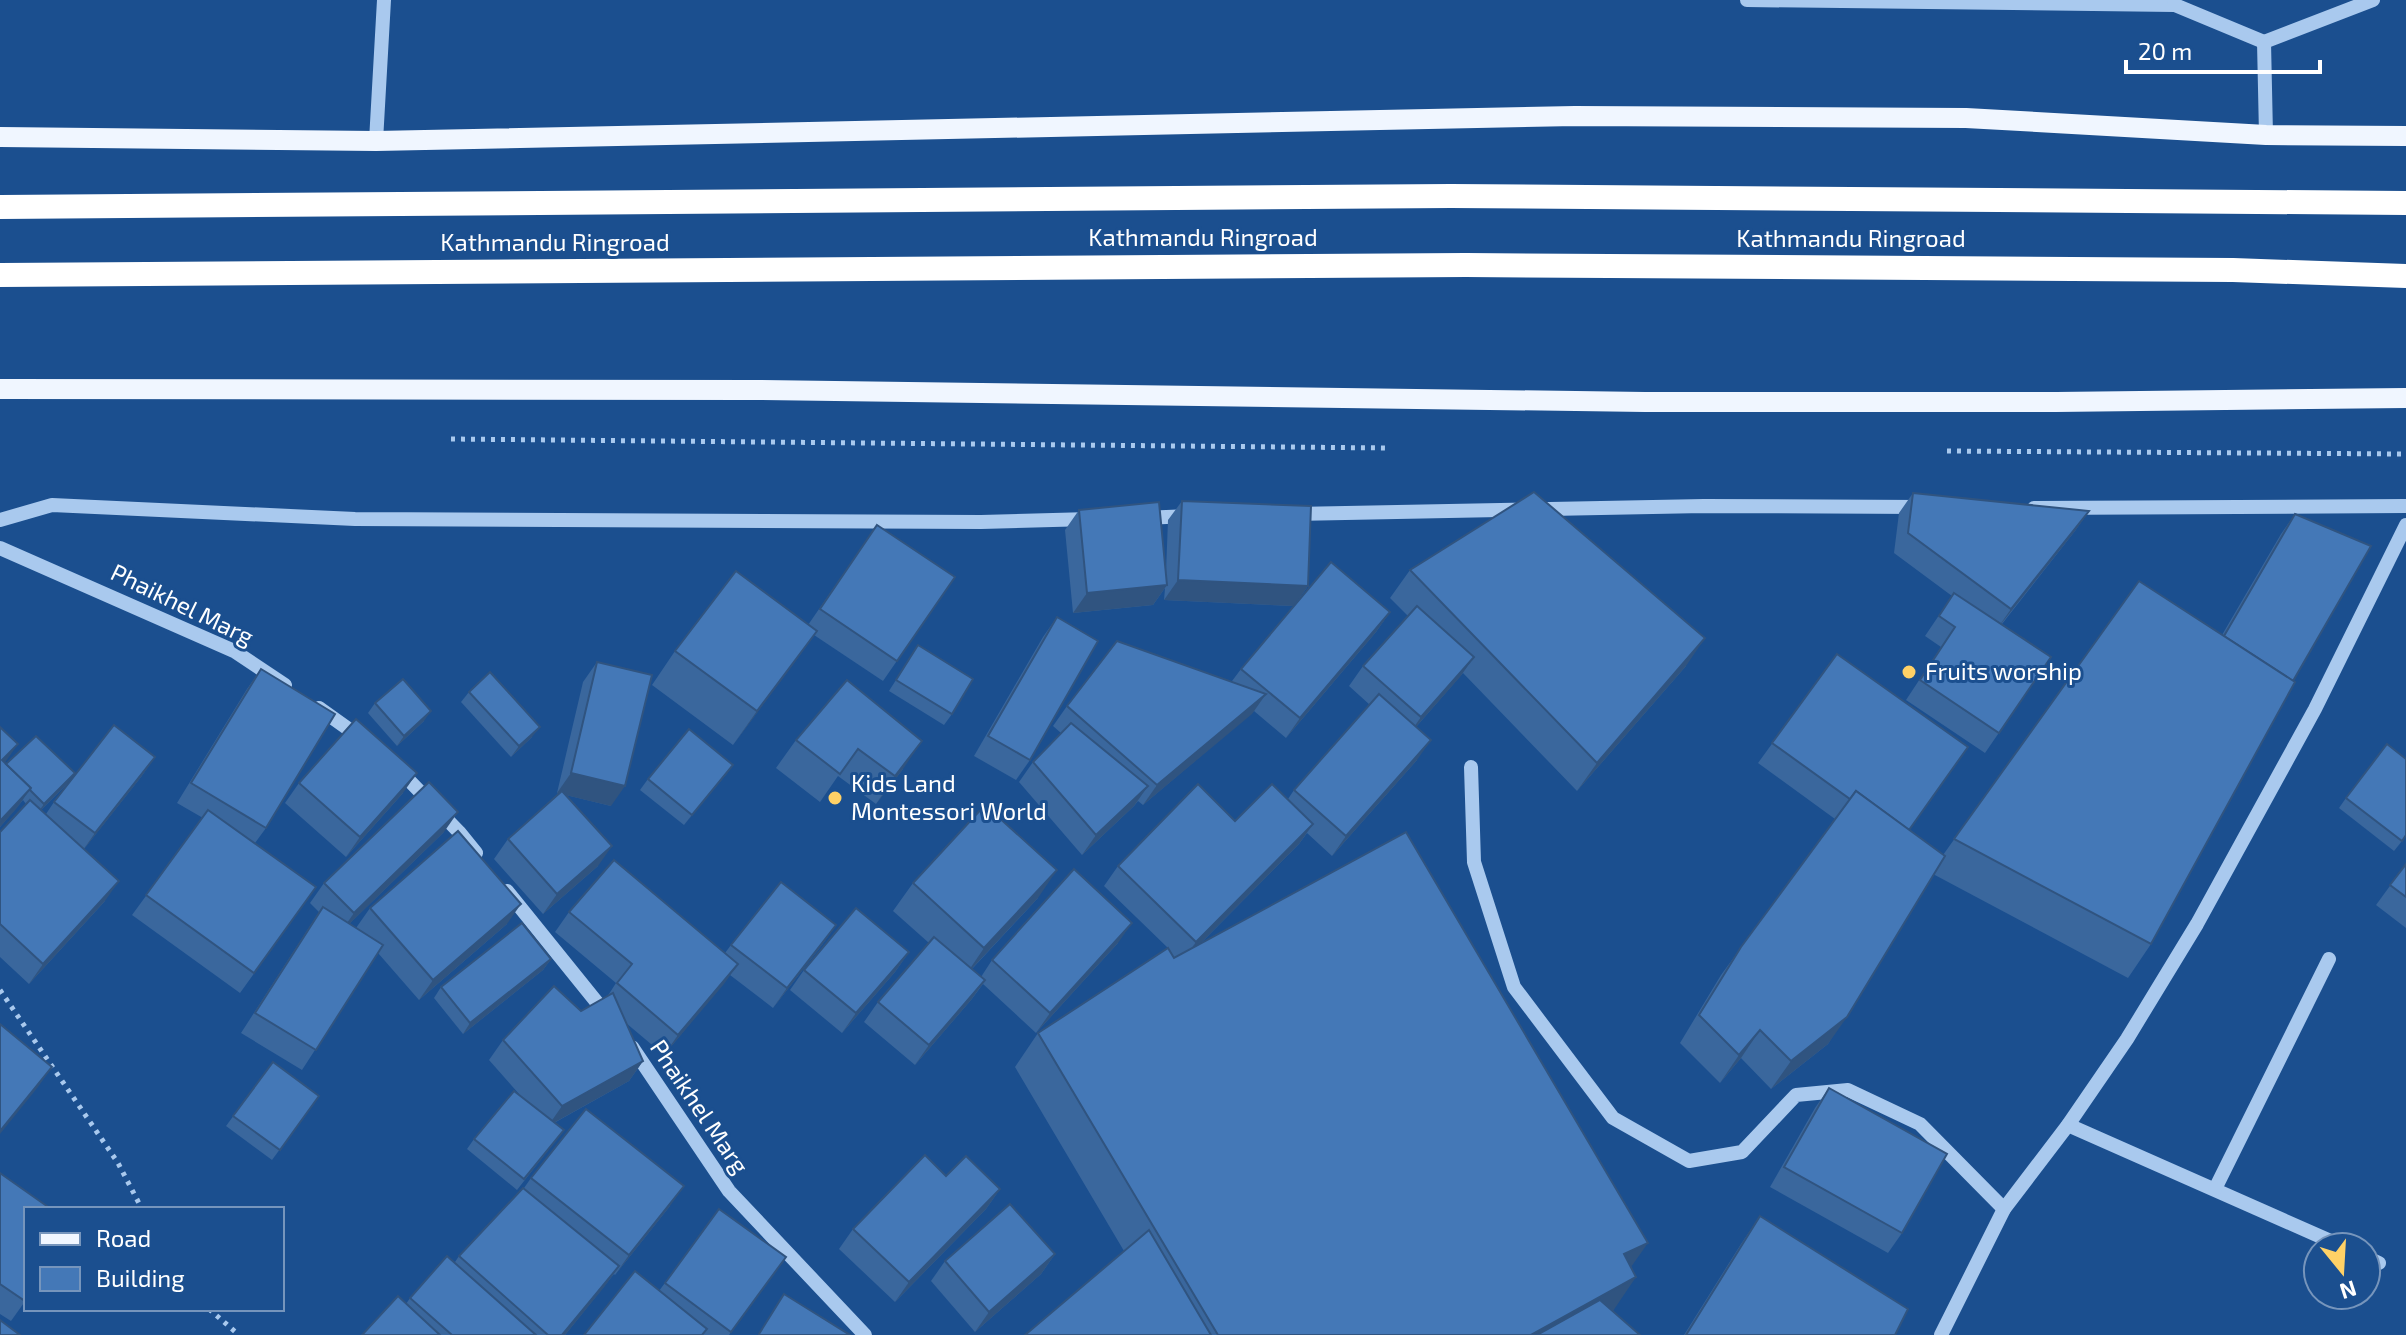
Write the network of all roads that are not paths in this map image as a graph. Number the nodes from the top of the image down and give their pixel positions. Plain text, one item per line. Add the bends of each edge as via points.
1 (384, 0) edge
2 (1747, 0) edge
3 (2373, 0) edge
4 (2174, 2) edge
5 (2264, 42) junction
6 (2266, 135) junction
7 (2406, 136) edge
8 (0, 137) edge
9 (376, 141) junction
10 (2406, 203) edge
11 (0, 207) edge
12 (0, 275) edge
13 (2406, 276) edge
14 (0, 389) edge
15 (2406, 398) edge
16 (2406, 506) edge
17 (1934, 507) edge
18 (2026, 508) edge
19 (1274, 514) edge
20 (1213, 516) edge
21 (1135, 518) edge
22 (1105, 519) edge
23 (0, 520) edge
24 (2406, 525) edge
25 (0, 548) edge
26 (1471, 767) dead end
27 (2329, 959) dead end
28 (2068, 1125) junction
29 (2215, 1189) junction
30 (2004, 1209) junction
31 (2308, 1231) edge
32 (865, 1335) edge
33 (1941, 1335) edge

1 - 9 street
2 - 4 street
3 - 5 street
4 - 5 street
5 - 6 street
6 - 7 main road
6 - 9 main road via 1966,118 1575,116
8 - 9 main road
10 - 11 highway, Kathmandu Ringroad via 1435,196
12 - 13 highway, Kathmandu Ringroad via 1482,265
14 - 15 main road via 742,390 1645,402
16 - 18 street
17 - 19 street
20 - 21 street
22 - 23 street via 355,519 52,505
24 - 28 street via 2315,709 2197,924
25 - 32 street, Phaikhel Marg via 234,651 382,754 459,832 620,1031 729,1191
26 - 30 street via 1474,862 1514,987 1613,1118 1689,1161 1742,1152 1796,1095 1848,1090 1920,1124
27 - 29 street
28 - 29 street
28 - 30 street
29 - 31 street
30 - 33 street

